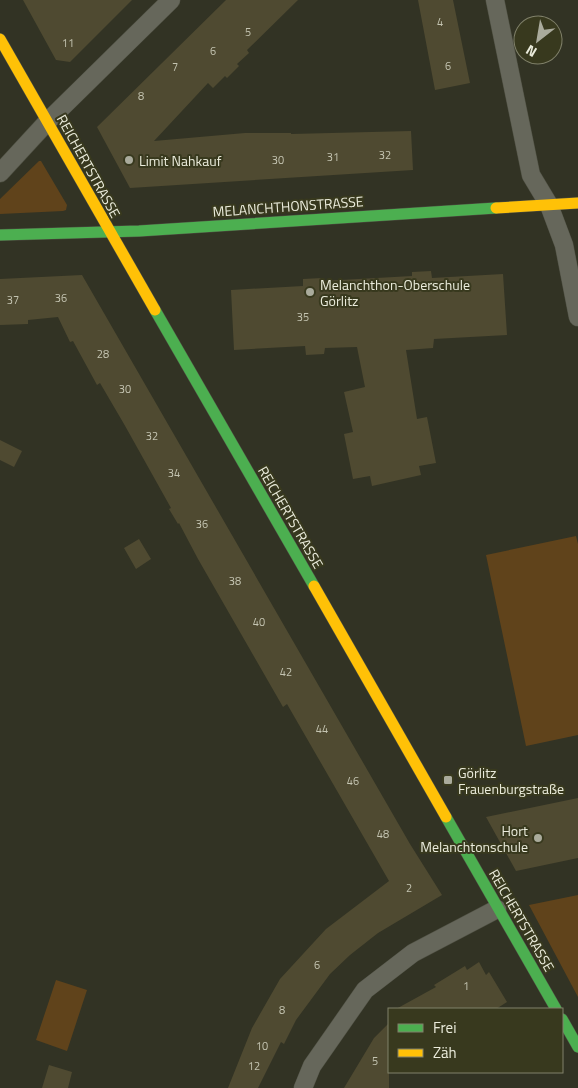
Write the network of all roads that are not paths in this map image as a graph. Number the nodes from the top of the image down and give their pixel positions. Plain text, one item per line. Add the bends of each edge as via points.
1 (171, 0) edge
2 (495, 0) edge
3 (0, 39) edge
4 (47, 122) junction
5 (0, 173) edge
6 (578, 203) edge
7 (550, 205) junction
8 (109, 232) junction
9 (0, 236) edge
10 (578, 317) edge
11 (497, 909) junction
12 (555, 1008) edge
13 (563, 1021) edge
14 (578, 1047) edge
15 (303, 1088) edge

1 - 4 street
2 - 7 street via 532,175
3 - 4 main road, REICHERTSTRASSE
4 - 5 street
4 - 8 main road, REICHERTSTRASSE
6 - 7 main road, MELANCHTHONSTRASSE
7 - 8 main road, MELANCHTHONSTRASSE
7 - 10 street via 564,245
8 - 9 main road, MELANCHTHONSTRASSE
8 - 11 main road, REICHERTSTRASSE
11 - 12 main road, REICHERTSTRASSE
11 - 15 street via 413,953 364,990 312,1066
13 - 14 main road

